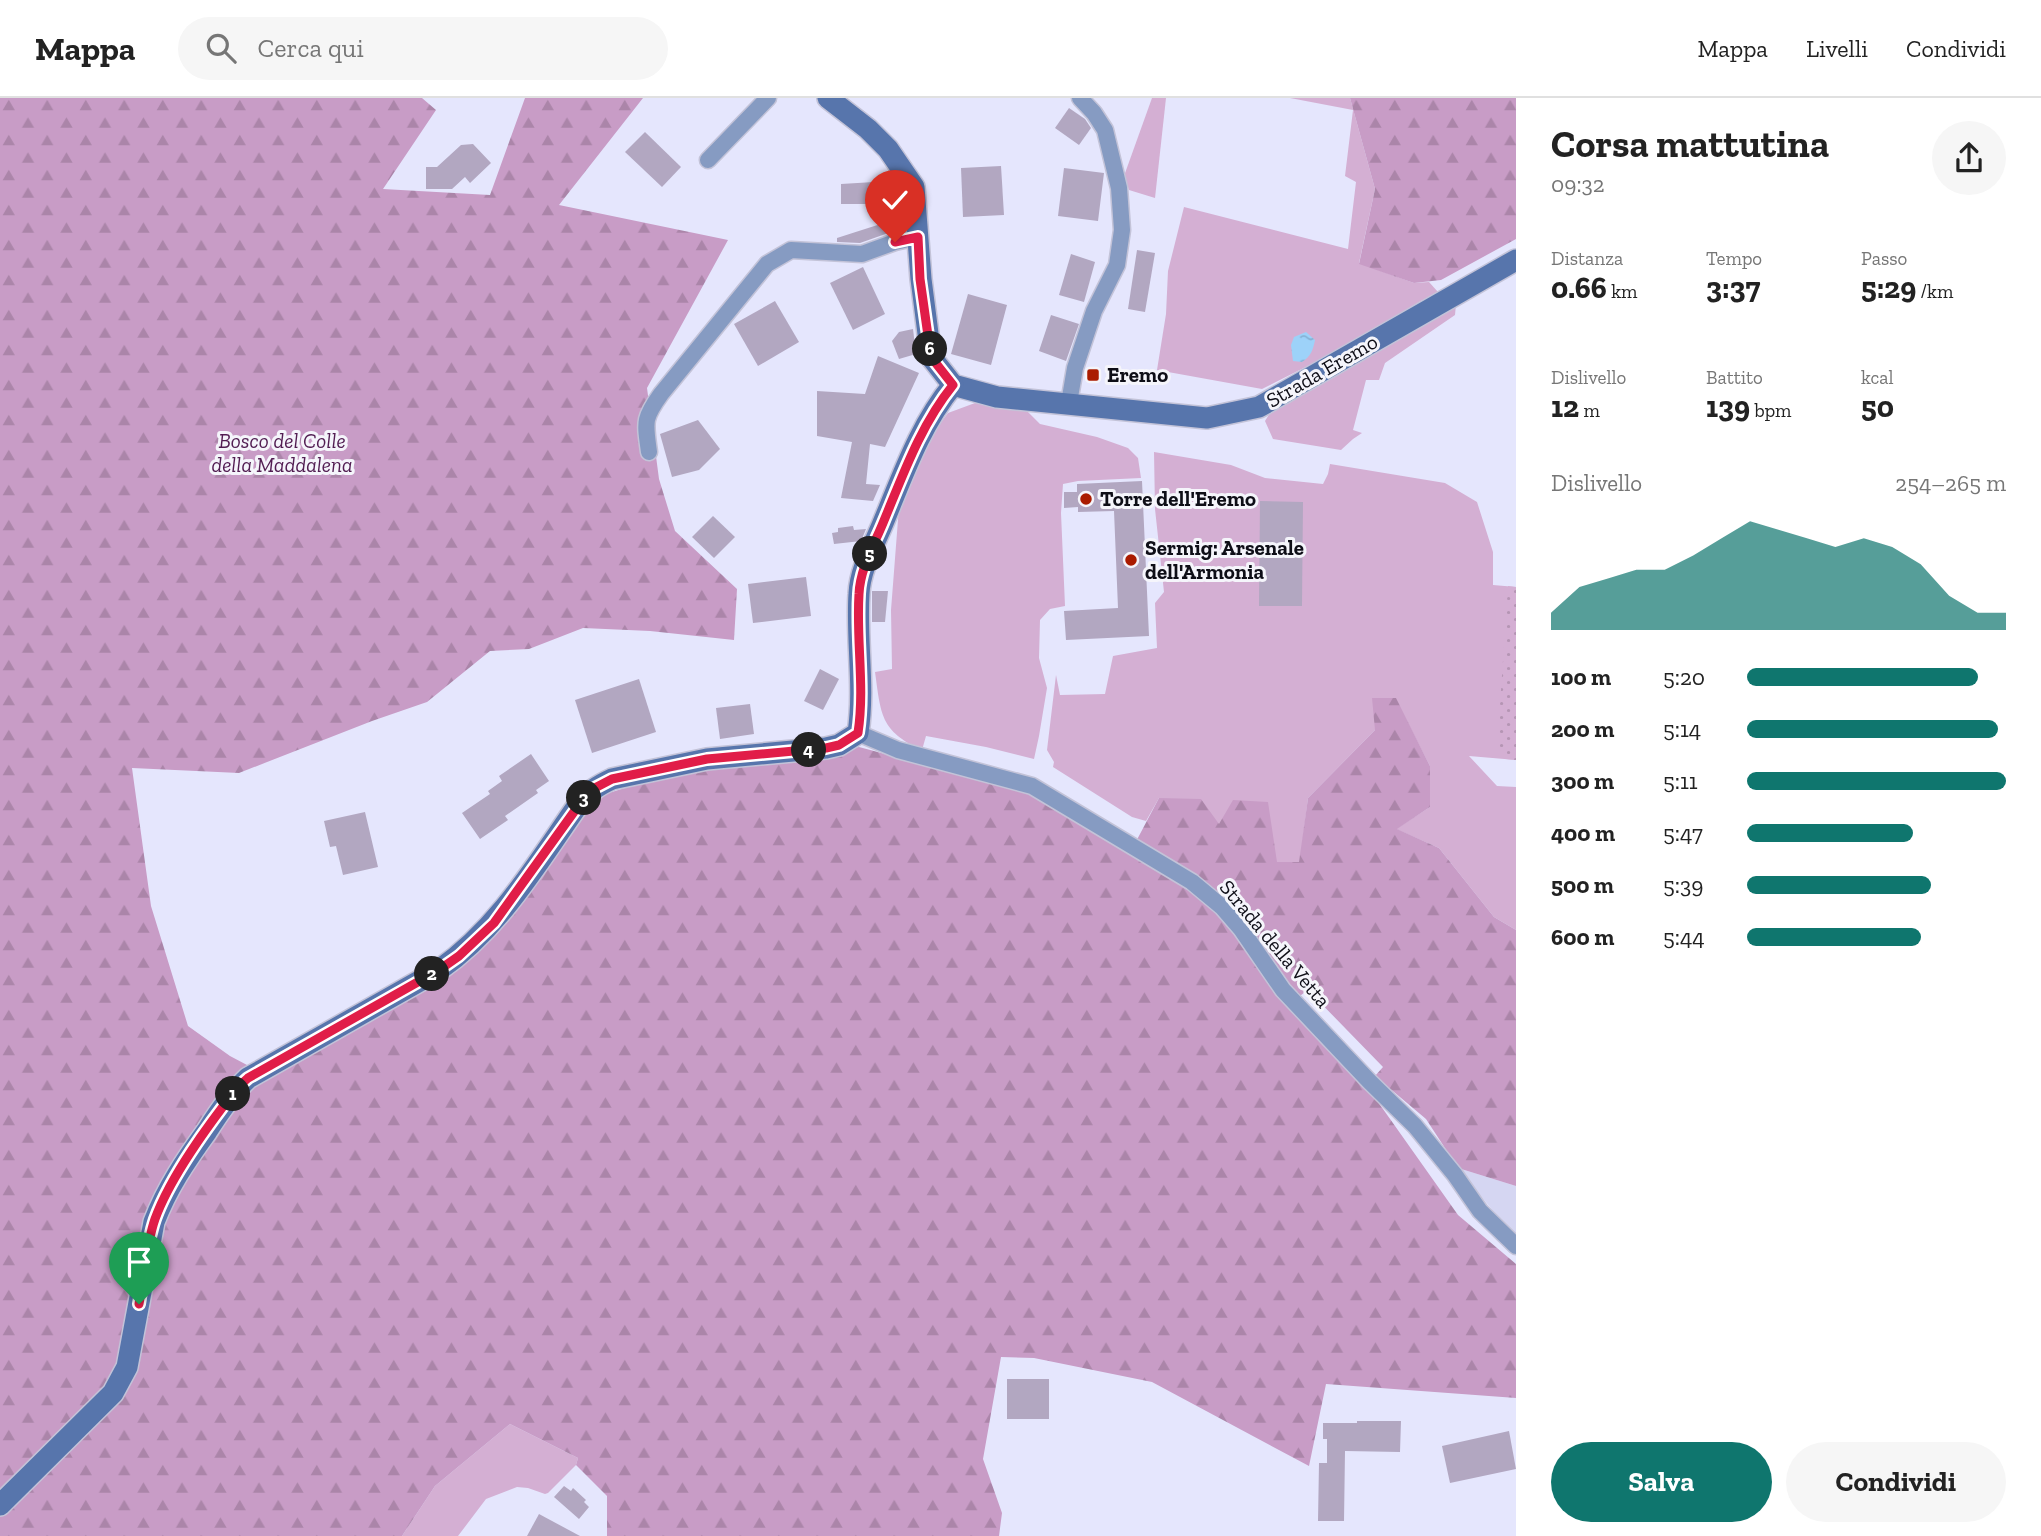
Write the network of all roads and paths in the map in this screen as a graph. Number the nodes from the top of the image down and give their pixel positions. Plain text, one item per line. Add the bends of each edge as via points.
1 (768, 98) edge
2 (828, 98) edge
3 (1080, 98) edge
4 (708, 160) dead end
5 (918, 237) junction
6 (1516, 260) edge
7 (953, 385) junction
8 (1069, 403) junction
9 (649, 452) dead end
10 (858, 733) junction
11 (1516, 1245) edge
12 (0, 1505) edge

1 - 4 street
2 - 5 street via 888,149 914,187
3 - 8 street via 1105,130 1119,188 1122,230 1117,265 1094,311
5 - 7 street via 931,357
5 - 9 street via 862,254 791,250 767,264 648,412
6 - 8 street, Strada Eremo via 1259,407 1207,418
7 - 8 street, Strada Eremo via 997,397
7 - 10 street via 927,421 864,568 859,592 862,710
10 - 11 street, Strada della Vetta via 898,750 1032,786 1192,882 1222,907 1283,990 1415,1126 1480,1211
10 - 12 street via 826,748 707,759 599,785 578,805 494,923 459,956 248,1078 211,1124 162,1201 121,1380

